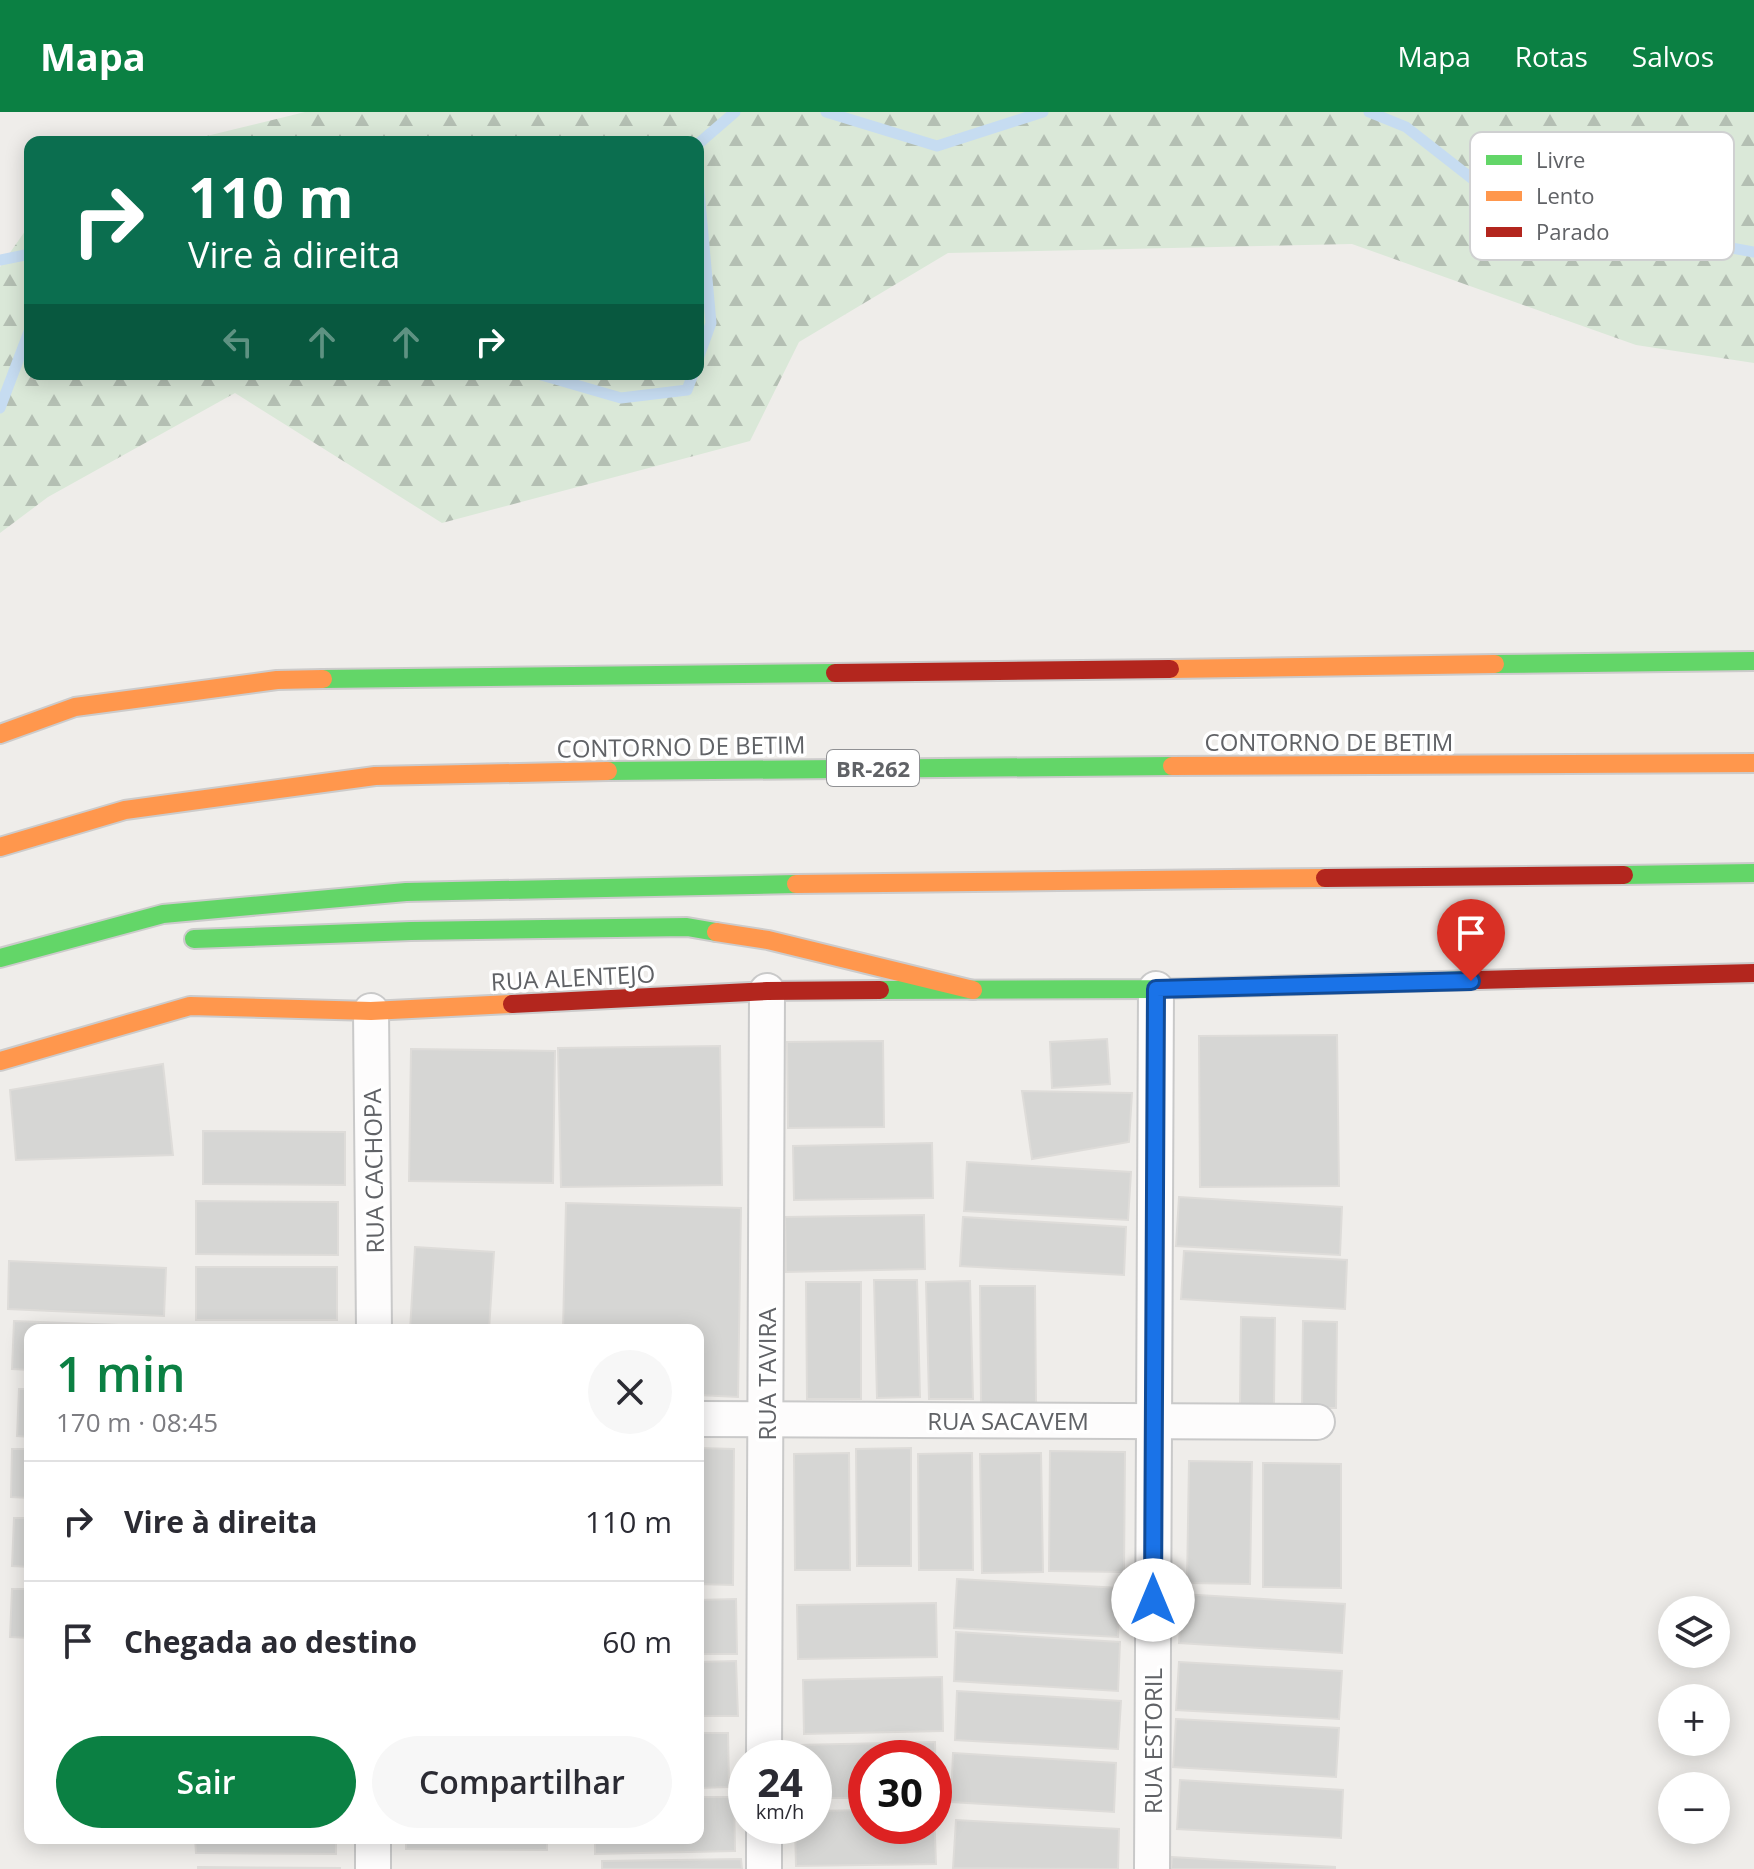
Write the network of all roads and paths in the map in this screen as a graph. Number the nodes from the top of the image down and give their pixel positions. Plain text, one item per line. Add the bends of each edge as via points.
1 (1754, 661) edge
2 (0, 734) edge
3 (1754, 763) edge
4 (0, 847) edge
5 (1754, 873) edge
6 (180, 940) dead end
7 (48, 945) junction
8 (111, 947) dead end
9 (0, 958) edge
10 (1754, 973) edge
11 (1156, 989) junction
12 (973, 990) junction
13 (767, 991) junction
14 (371, 1011) junction
15 (0, 1061) edge
16 (374, 1324) edge
17 (765, 1418) junction
18 (704, 1419) edge
19 (1153, 1421) junction
20 (1317, 1422) dead end
21 (764, 1740) edge
22 (373, 1844) edge
23 (764, 1844) edge
24 (373, 1869) edge
25 (764, 1869) edge
26 (1152, 1869) edge

1 - 2 main road via 277,680 75,707
3 - 4 main road, CONTORNO DE BETIM / BR-262 via 707,768 375,776 125,810
5 - 7 main road via 406,892 163,914
6 - 12 main road via 687,927 768,940
7 - 8 main road
7 - 9 main road
10 - 11 main road, RUA ALENTEJO
11 - 12 main road, RUA ALENTEJO
11 - 19 street, RUA ESTORIL
12 - 13 main road, RUA ALENTEJO
13 - 14 main road, RUA ALENTEJO
13 - 17 street, RUA TAVIRA
14 - 15 main road, RUA ALENTEJO via 190,1006
14 - 16 street, RUA CACHOPA
17 - 18 street, RUA SACAVEM
17 - 19 street, RUA SACAVEM
17 - 21 street, RUA TAVIRA
19 - 20 street, RUA SACAVEM
19 - 26 street, RUA ESTORIL
22 - 24 street
23 - 25 street

